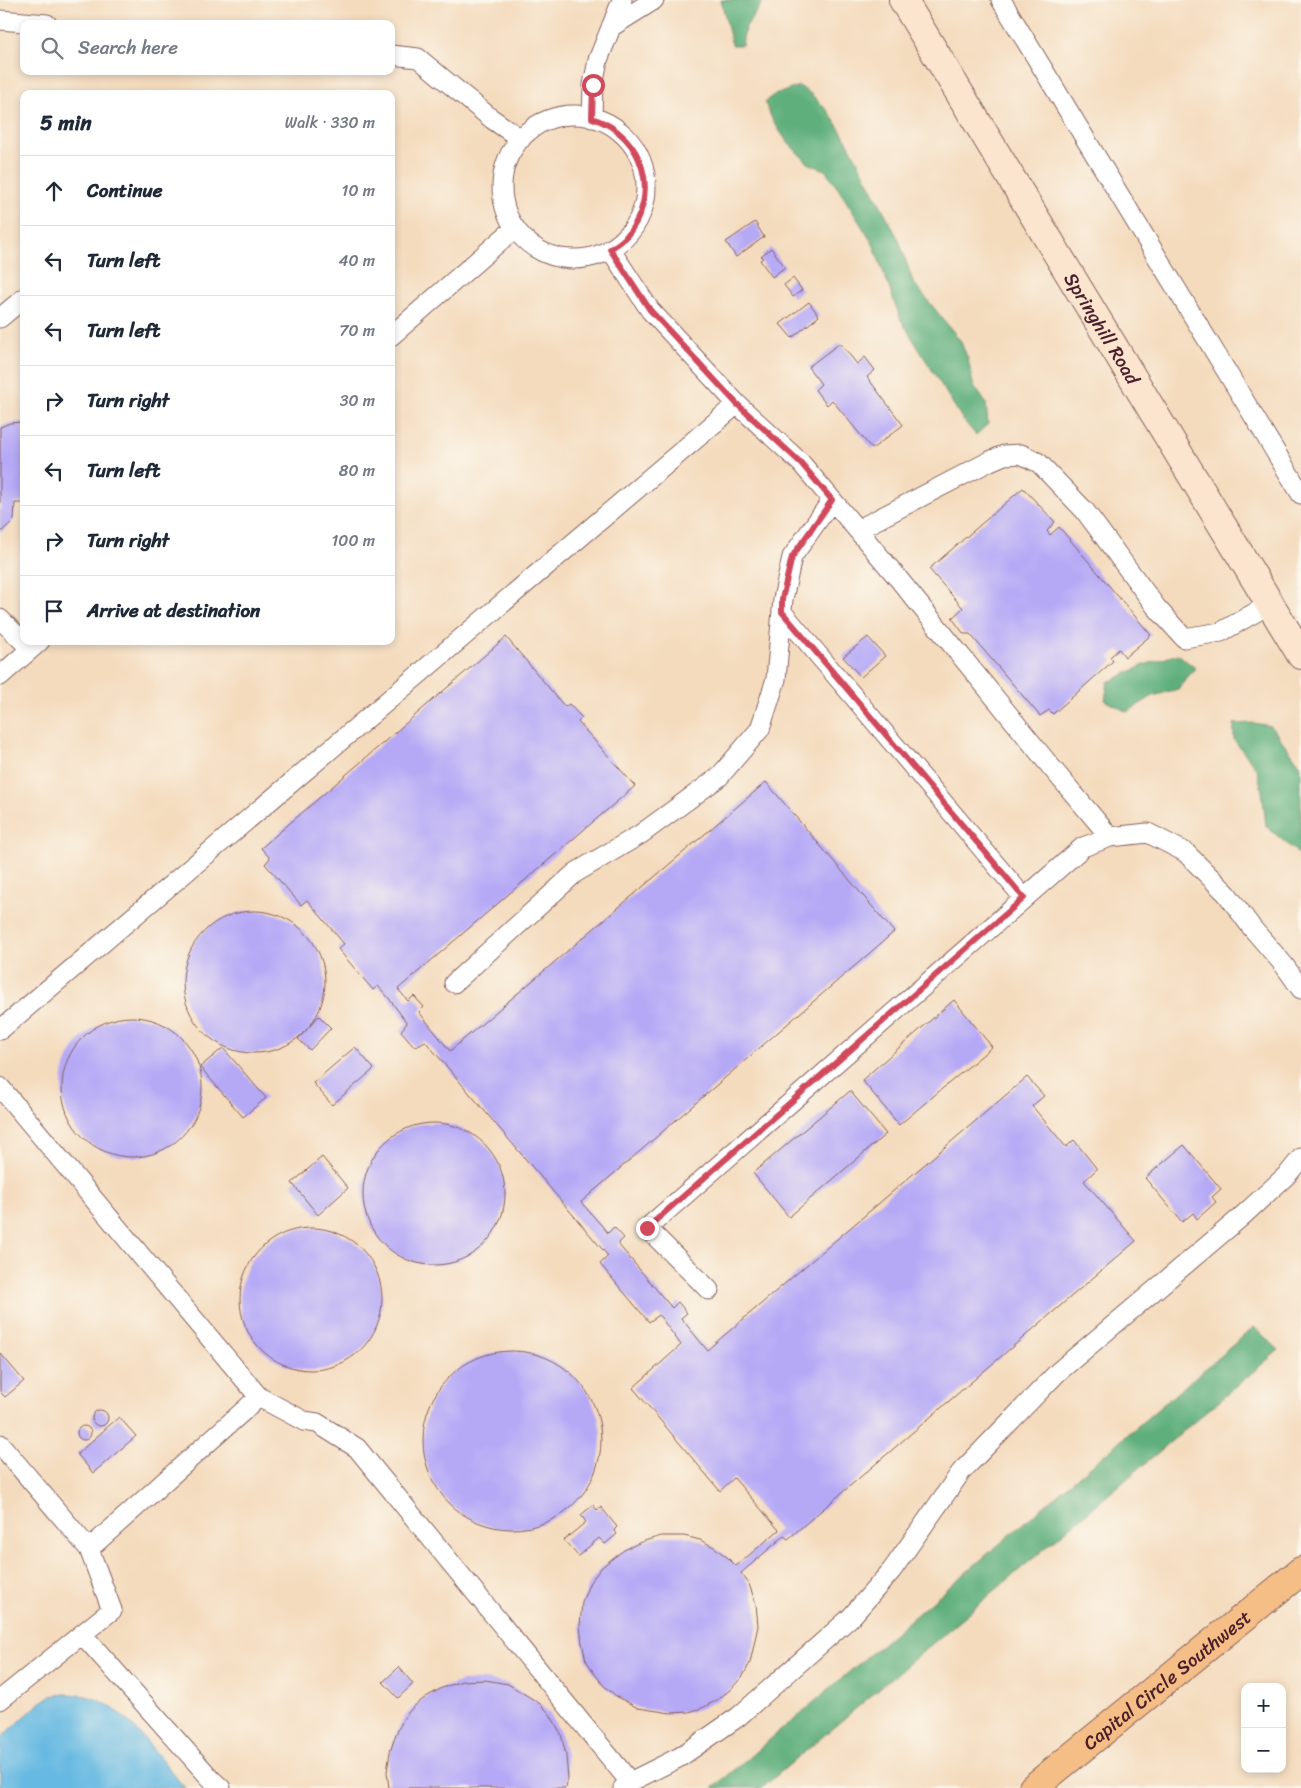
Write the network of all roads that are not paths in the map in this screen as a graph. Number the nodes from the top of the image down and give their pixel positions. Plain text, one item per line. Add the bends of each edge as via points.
1 (622, 0) edge
2 (654, 0) edge
3 (904, 0) edge
4 (1002, 0) edge
5 (0, 20) edge
6 (20, 22) edge
7 (611, 27) junction
8 (395, 55) edge
9 (592, 118) junction
10 (521, 140) junction
11 (515, 228) junction
12 (610, 249) junction
13 (20, 301) edge
14 (0, 318) edge
15 (395, 333) edge
16 (737, 404) junction
17 (1301, 494) edge
18 (832, 500) junction
19 (857, 530) junction
20 (1270, 604) junction
21 (782, 612) junction
22 (0, 619) edge
23 (20, 633) edge
24 (36, 645) edge
25 (1301, 656) edge
26 (0, 676) edge
27 (1110, 837) junction
28 (1024, 898) junction
29 (454, 983) dead end
30 (1301, 989) edge
31 (0, 1030) edge
32 (0, 1087) edge
33 (1301, 1158) edge
34 (709, 1290) dead end
35 (259, 1398) junction
36 (0, 1444) edge
37 (89, 1549) junction
38 (1301, 1571) edge
39 (82, 1634) junction
40 (0, 1700) edge
41 (627, 1785) edge
42 (221, 1788) edge
43 (1034, 1788) edge

1 - 7 lane
2 - 7 lane
3 - 20 main road, Springhill Road
4 - 17 lane
5 - 6 lane
7 - 9 lane via 598,60
8 - 10 lane via 418,58
9 - 10 lane via 558,117 535,126
9 - 12 lane via 624,135 637,153 645,175 645,198 638,220 624,239
10 - 11 lane via 506,164 502,189 506,213
11 - 12 lane via 537,250 560,258 583,259
11 - 15 lane
12 - 16 lane via 650,310
13 - 14 lane
16 - 18 lane via 801,463
16 - 31 lane
18 - 19 lane
18 - 21 lane via 792,557
19 - 20 lane via 990,461 1004,455 1021,454 1039,463 1085,511 1156,607 1184,638 1221,632
19 - 27 lane
20 - 25 main road, Springhill Road
21 - 28 lane
21 - 29 lane via 776,679 760,729 719,778 641,834 575,873
22 - 23 lane
24 - 26 lane
27 - 28 lane via 1083,847
27 - 30 lane via 1148,833 1186,852 1227,894
28 - 34 lane via 647,1228
32 - 35 lane
33 - 41 lane via 1240,1218 1115,1322 1045,1386 961,1472 892,1570 851,1618 738,1717 680,1757
35 - 37 lane
35 - 41 lane via 317,1424 357,1448
36 - 37 lane
37 - 39 lane via 112,1610
38 - 43 main road, Capital Circle Southwest
39 - 40 lane
39 - 42 lane

